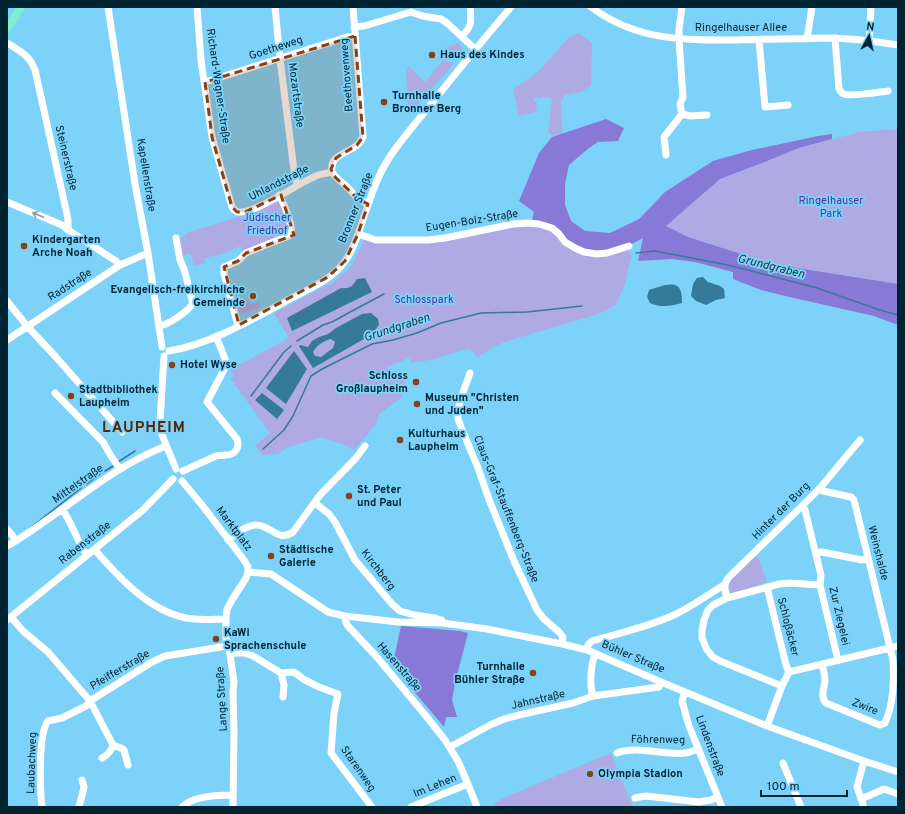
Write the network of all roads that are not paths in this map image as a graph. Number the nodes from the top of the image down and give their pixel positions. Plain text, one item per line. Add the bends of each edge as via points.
1 (21, 7) edge
2 (108, 7) edge
3 (197, 7) edge
4 (276, 7) edge
5 (353, 7) edge
6 (470, 7) edge
7 (511, 7) edge
8 (591, 7) edge
9 (682, 7) edge
10 (812, 7) edge
11 (871, 7) edge
12 (411, 9) edge
13 (354, 27) junction
14 (7, 29) edge
15 (355, 36) junction
16 (462, 36) junction
17 (835, 38) junction
18 (679, 39) junction
19 (807, 39) junction
20 (759, 40) junction
21 (868, 40) junction
22 (7, 42) edge
23 (898, 45) edge
24 (475, 49) junction
25 (280, 59) junction
26 (205, 82) junction
27 (888, 91) dead end
28 (788, 105) dead end
29 (682, 114) junction
30 (707, 115) dead end
31 (666, 155) dead end
32 (332, 172) junction
33 (298, 185) junction
34 (280, 196) junction
35 (7, 202) edge
36 (368, 204) junction
37 (237, 212) joint
38 (68, 230) junction
39 (358, 234) junction
40 (176, 238) dead end
41 (629, 246) dead end
42 (148, 253) junction
43 (120, 265) junction
44 (7, 301) edge
45 (239, 325) junction
46 (27, 326) junction
47 (159, 326) junction
48 (216, 336) junction
49 (7, 340) edge
50 (166, 354) junction
51 (470, 373) dead end
52 (54, 393) dead end
53 (122, 432) dead end
54 (860, 440) dead end
55 (166, 446) junction
56 (365, 446) dead end
57 (120, 469) junction
58 (176, 469) junction
59 (183, 471) junction
60 (173, 479) junction
61 (182, 481) junction
62 (820, 488) junction
63 (315, 503) junction
64 (802, 506) junction
65 (62, 509) junction
66 (7, 529) edge
67 (228, 540) junction
68 (16, 541) junction
69 (7, 546) edge
70 (95, 550) junction
71 (816, 553) junction
72 (87, 555) junction
73 (868, 558) junction
74 (248, 572) junction
75 (724, 585) junction
76 (820, 585) junction
77 (767, 587) junction
78 (727, 598) junction
79 (696, 604) junction
80 (706, 614) junction
81 (345, 616) junction
82 (9, 619) edge
83 (226, 619) junction
84 (442, 623) junction
85 (562, 644) junction
86 (228, 646) junction
87 (898, 646) edge
88 (890, 648) junction
89 (587, 650) junction
90 (595, 653) junction
91 (230, 654) junction
92 (838, 660) junction
93 (822, 664) junction
94 (789, 672) junction
95 (281, 673) junction
96 (661, 682) junction
97 (782, 686) junction
98 (685, 692) junction
99 (594, 696) junction
100 (283, 697) dead end
101 (90, 701) junction
102 (767, 726) junction
103 (113, 745) junction
104 (450, 747) junction
105 (698, 749) junction
106 (617, 753) dead end
107 (102, 758) dead end
108 (864, 761) junction
109 (783, 763) dead end
110 (128, 765) dead end
111 (898, 772) edge
112 (82, 780) dead end
113 (468, 784) junction
114 (898, 794) edge
115 (232, 795) junction
116 (718, 797) junction
117 (635, 798) dead end
118 (861, 799) junction
119 (42, 807) edge
120 (79, 807) edge
121 (182, 807) edge
122 (233, 807) edge
123 (372, 807) edge
124 (411, 807) edge
125 (477, 807) edge
126 (722, 807) edge
127 (801, 807) edge
128 (863, 807) edge

1 - 14 main road
2 - 42 street, Kapellenstraße
3 - 26 street, Richard-Wagner-Straße
4 - 25 street, Mozartstraße
5 - 13 street, Beethovenweg
6 - 16 street via 471,25
7 - 24 street, Bronner Straße
8 - 18 street, Ringelhauser Allee via 637,31
9 - 18 street
10 - 19 street
11 - 21 street
12 - 13 street via 364,26
12 - 16 street via 422,16 440,19
13 - 15 street, Beethovenweg
15 - 25 street, Goetheweg
15 - 32 street, Beethovenweg via 362,137 357,145 336,158 331,166
16 - 24 street
17 - 19 street, Ringelhauser Allee
17 - 21 street, Ringelhauser Allee
17 - 27 street via 839,89 842,93 846,95
18 - 20 street, Ringelhauser Allee
18 - 29 street
19 - 20 street, Ringelhauser Allee
20 - 28 street via 765,107
21 - 23 street, Ringelhauser Allee
22 - 38 street, Steinerstraße via 24,53 35,70 68,218
24 - 36 street, Bronner Straße via 390,158
25 - 26 street, Goetheweg
25 - 33 street, Mozartstraße
26 - 37 street, Richard-Wagner-Straße via 212,137 232,207
29 - 30 street
29 - 31 street via 664,137
32 - 33 street, Uhlandstraße via 317,175
32 - 36 street via 358,199
33 - 34 street, Uhlandstraße
34 - 37 street, Uhlandstraße via 245,212
34 - 45 street via 292,234 246,253 238,262 224,267
38 -> 35 street
36 - 39 street, Bronner Straße
38 - 43 street
39 - 41 street, Eugen-Bolz-Straße via 376,240 428,240 529,223 552,228 565,242 584,252 607,253
39 - 45 street, Bronner Straße via 345,261 328,277
40 - 47 street via 193,303 172,321
42 - 43 street, Radstraße
42 - 47 street, Kapellenstraße
43 - 46 street, Radstraße
44 - 46 street
45 - 48 street, Bronner Straße
46 - 49 street, Radstraße
46 - 53 street
47 - 50 street, Kapellenstraße via 162,347 160,352 161,355
48 - 50 street, Bronner Straße
48 - 59 street via 227,364 208,402 237,439 238,446 232,454 216,456
50 - 55 street via 161,408 161,430
51 - 85 street, Claus-Graf-Stauffenberg-Straße via 458,410 461,427 514,561 537,610 563,637
52 - 57 street via 103,442
54 - 62 street, Hinter der Burg
55 - 57 street, Mittelstraße
55 - 58 street
56 - 63 street
57 - 65 street, Mittelstraße
58 - 59 street
58 - 60 street via 172,472
59 - 61 street via 185,475
60 - 61 street
60 - 70 street, Rabenstraße via 144,510
61 - 67 street, Marktplatz
62 - 64 street, Hinter der Burg
62 - 73 street, Weinshalde via 854,500
63 - 67 street via 288,535 279,535 257,525 239,531
63 - 84 street, Kirchberg via 329,514 355,560 392,604 400,611 435,618 442,620
64 - 71 street, Zur Ziegelei
64 - 75 street, Hinter der Burg via 728,578
65 - 68 street, Mittelstraße
65 - 72 street
66 - 68 street
67 - 74 street, Marktplatz via 244,560
68 - 69 street, Mittelstraße
70 - 72 street, Rabenstraße
70 - 83 street via 116,574 152,604 172,614 194,619
71 - 73 street via 862,560
71 - 76 street, Zur Ziegelei via 822,575
72 - 82 street, Rabenstraße
73 - 88 street, Weinshalde
74 - 81 street via 274,576 328,612
74 - 83 street, Lange Straße via 232,600
75 - 78 street
75 - 79 street, Hinter der Burg
76 - 77 street, Schloßäcker via 790,583
76 - 92 street, Zur Ziegelei
77 - 78 street, Schloßäcker
77 - 94 street, Schloßäcker
78 - 80 street, Schloßäcker via 713,605
79 - 80 street
79 - 89 street, Hinter der Burg via 673,616 592,641
80 - 97 street via 702,638 713,657
81 - 84 street, Bühler Straße via 398,622
81 - 104 street, Hasenstraße via 347,626 376,656
82 - 101 street, Pfeifferstraße via 48,652
83 - 86 street, Lange Straße
84 - 85 street, Bühler Straße via 488,629
85 - 89 street, Bühler Straße
86 - 91 street, Lange Straße
86 - 101 street, Pfeifferstraße via 165,656
87 - 88 street
88 - 92 street
88 - 93 street, Zwire via 894,674 893,696 886,720 880,725 826,703 822,696 825,680
89 - 90 street, Bühler Straße
90 - 96 street, Bühler Straße
90 - 99 street via 591,683
91 - 95 street via 253,656
91 - 115 street, Lange Straße via 234,682
92 - 93 street
93 - 94 street
94 - 97 street
95 - 100 street
95 - 123 street, Starenweg via 293,672 338,694 331,753
96 - 98 street, Bühler Straße
96 - 99 street, Jahnstraße via 659,687
97 - 102 street
98 - 102 street, Bühler Straße
98 - 105 street, Lindenstraße via 682,701
99 - 104 street, Jahnstraße via 504,719
101 - 103 street
101 - 119 street, Laubachweg via 86,706 62,718 48,721 44,727 41,759
102 - 108 street, Bühler Straße
103 - 107 street
103 - 110 street via 124,750
104 - 113 street, Hasenstraße
105 - 106 street, Föhrenweg via 676,754 631,750
105 - 116 street, Lindenstraße
108 - 111 street, Bühler Straße
108 - 118 street via 857,787
109 - 127 street
112 - 120 street via 84,787
113 - 124 street, Im Lehen
113 - 125 street, Hasenstraße
114 - 118 street via 884,789
115 - 121 street via 194,800
115 - 122 street, Lange Straße
116 - 117 street via 699,802 646,796
116 - 126 street, Lindenstraße
118 - 128 street

